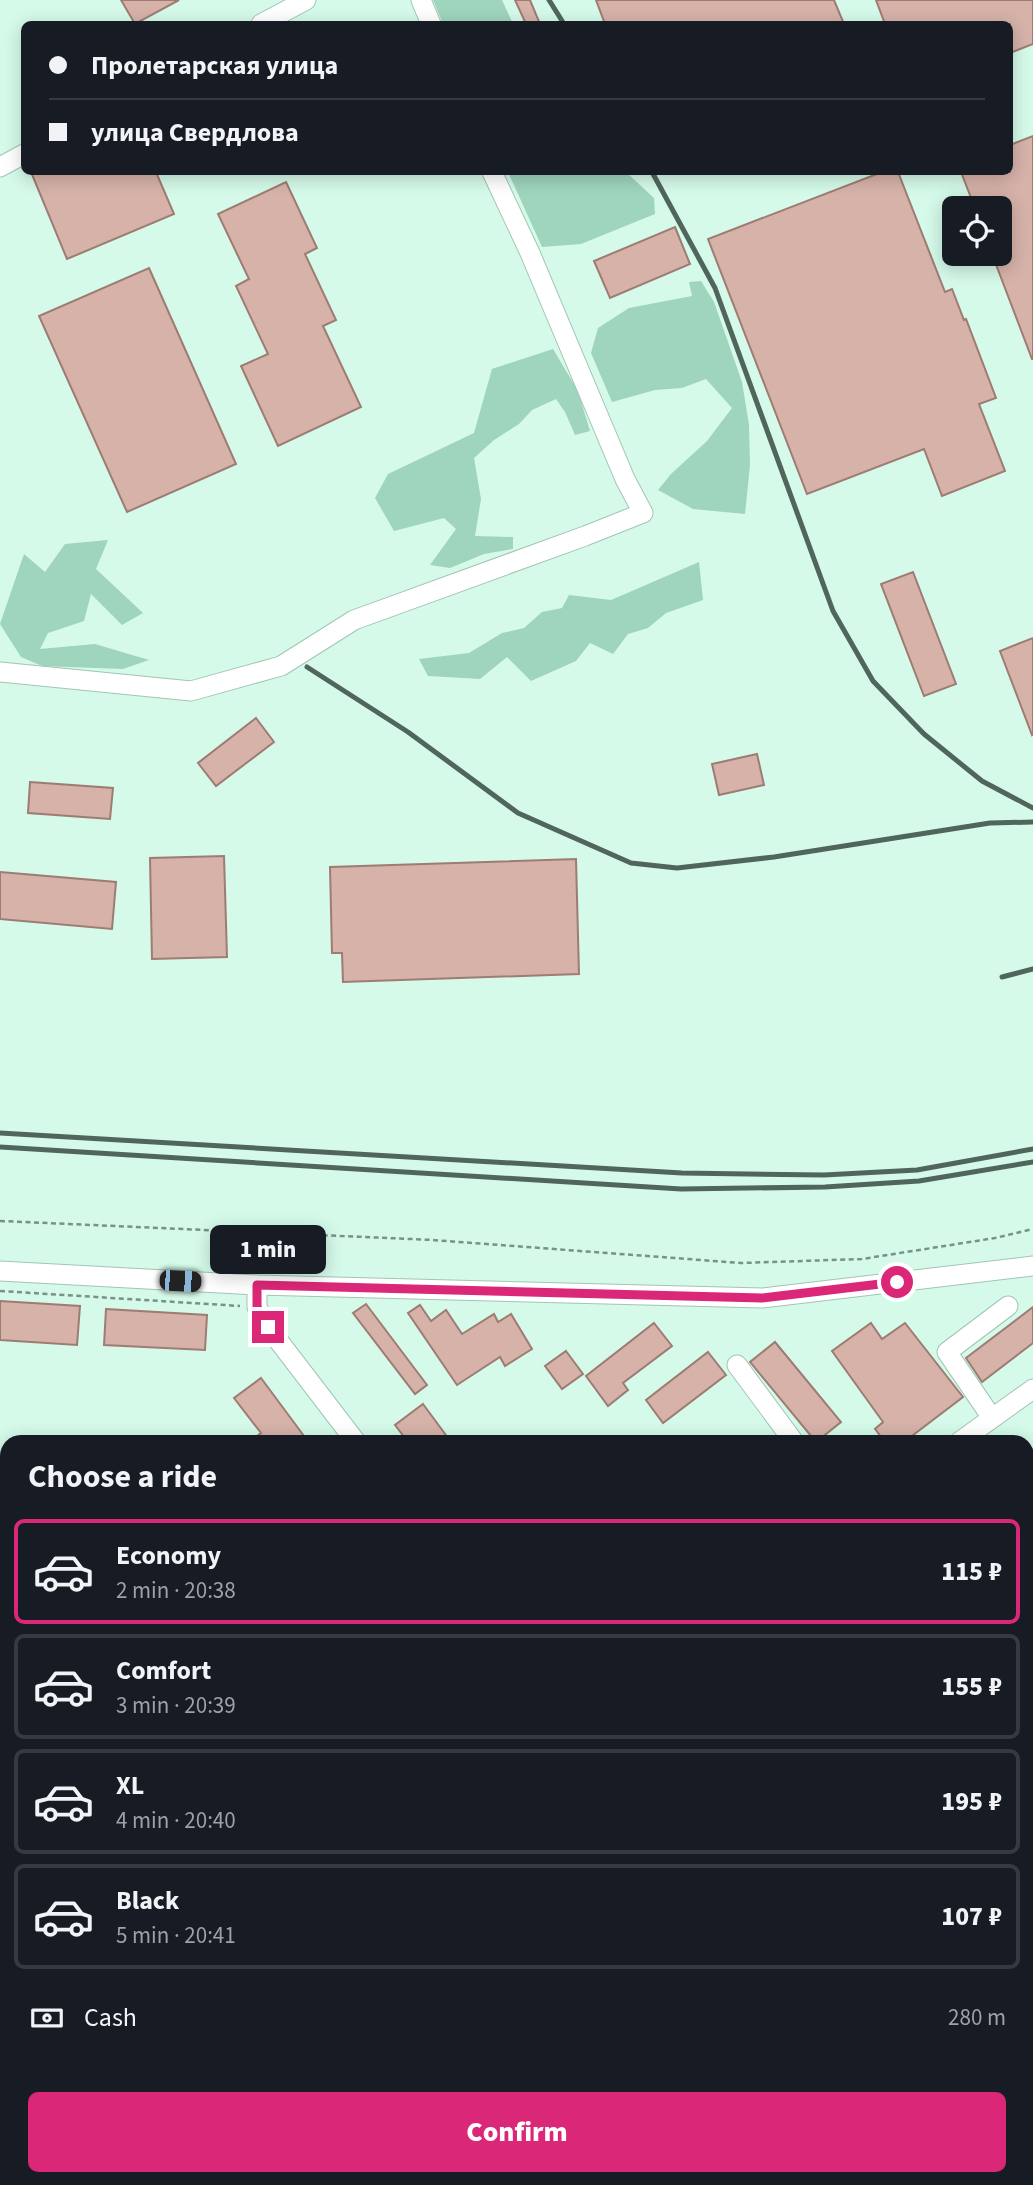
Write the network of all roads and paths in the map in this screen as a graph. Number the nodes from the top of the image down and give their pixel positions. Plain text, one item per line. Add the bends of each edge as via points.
1 (306, 0) edge
2 (421, 0) edge
3 (267, 21) edge
4 (430, 21) edge
5 (21, 155) edge
6 (0, 167) edge
7 (493, 175) edge
8 (0, 672) edge
9 (0, 1222) edge
10 (1033, 1229) edge
11 (1033, 1266) edge
12 (0, 1271) edge
13 (257, 1285) junction
14 (0, 1291) edge
15 (1008, 1306) dead end
16 (257, 1307) junction
17 (737, 1365) dead end
18 (1033, 1389) edge
19 (992, 1418) junction
20 (350, 1435) edge
21 (789, 1435) edge
22 (969, 1435) edge

1 - 3 street
2 - 4 street
5 - 6 street
7 - 8 street via 643,513 354,620 281,666 191,691
9 - 10 path via 433,1240 741,1263 862,1259
11 - 13 street via 762,1298
12 - 13 street
13 - 16 street
14 - 16 path
15 - 19 street via 947,1352
16 - 20 street
17 - 21 street
18 - 19 street
19 - 22 street

